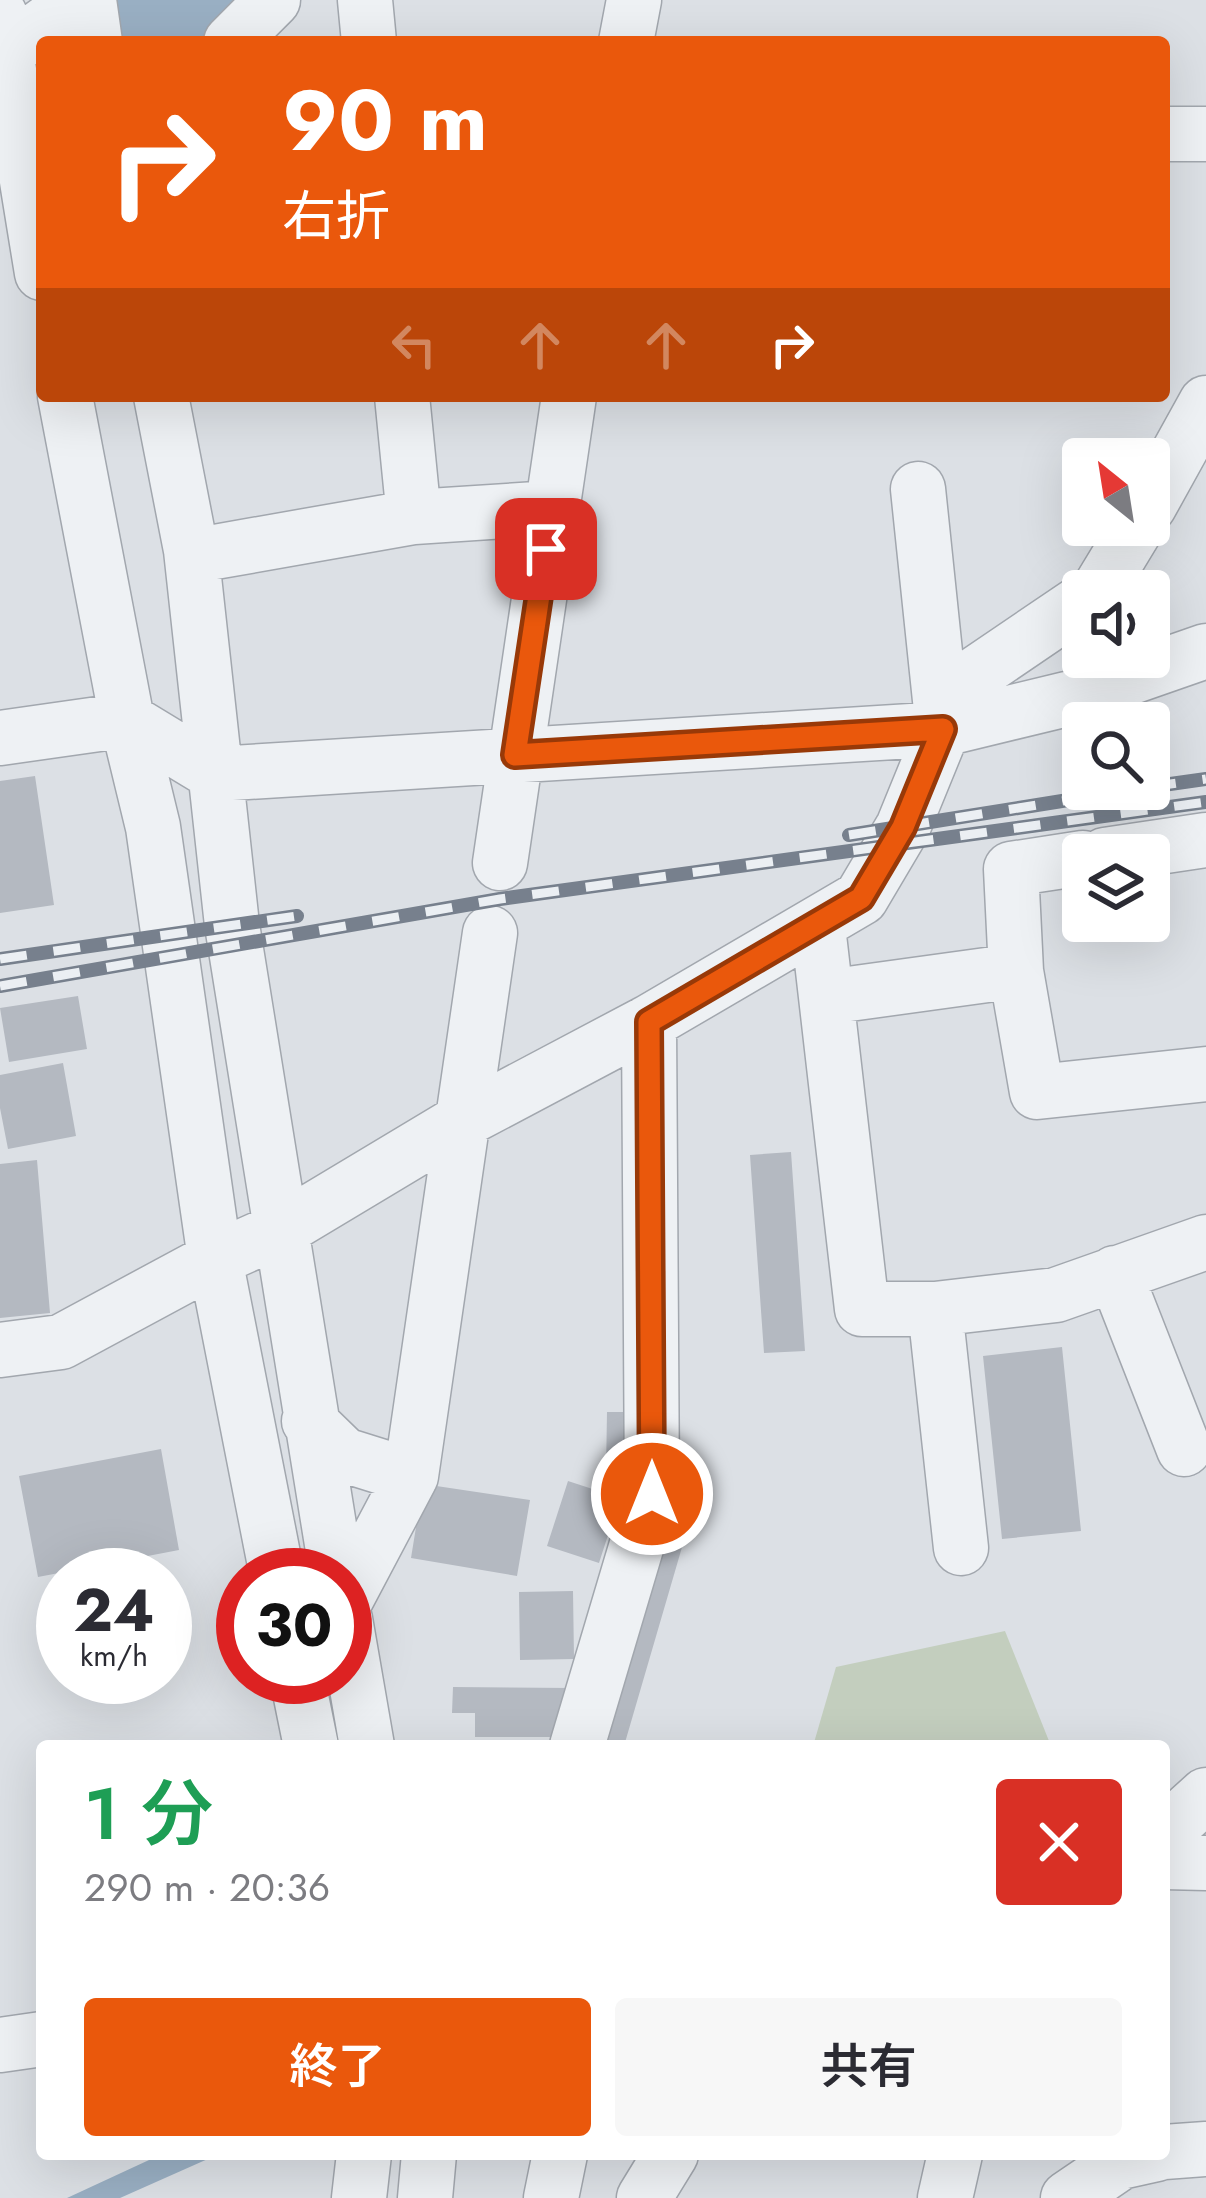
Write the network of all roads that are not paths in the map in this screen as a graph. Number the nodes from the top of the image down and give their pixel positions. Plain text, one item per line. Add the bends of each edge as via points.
1 (78, 0) edge
2 (89, 0) edge
3 (272, 0) edge
4 (365, 0) edge
5 (634, 0) edge
6 (94, 36) edge
7 (237, 36) edge
8 (368, 36) edge
9 (627, 36) edge
10 (2, 41) edge
11 (1170, 134) edge
12 (1206, 134) edge
13 (36, 239) edge
14 (66, 402) edge
15 (162, 402) edge
16 (403, 402) edge
17 (568, 402) edge
18 (1206, 403) edge
19 (1170, 468) edge
20 (918, 489) dead end
21 (552, 508) junction
22 (414, 517) junction
23 (192, 556) junction
24 (1062, 618) edge
25 (1206, 651) edge
26 (942, 713) junction
27 (127, 720) junction
28 (0, 738) edge
29 (515, 755) junction
30 (215, 775) junction
31 (1206, 840) edge
32 (1170, 845) edge
33 (1062, 861) edge
34 (500, 863) dead end
35 (818, 927) junction
36 (490, 933) dead end
37 (1016, 970) junction
38 (827, 997) junction
39 (649, 1022) junction
40 (1206, 1074) edge
41 (462, 1121) junction
42 (282, 1228) junction
43 (1206, 1242) edge
44 (215, 1259) junction
45 (1115, 1273) junction
46 (935, 1309) junction
47 (0, 1350) edge
48 (309, 1421) junction
49 (1184, 1449) dead end
50 (411, 1476) junction
51 (272, 1548) edge
52 (332, 1548) edge
53 (961, 1548) dead end
54 (372, 1550) edge
55 (302, 1704) edge
56 (360, 1704) edge
57 (310, 1740) edge
58 (366, 1740) edge
59 (579, 1740) edge
60 (1206, 1795) edge
61 (1170, 1828) edge
62 (1170, 1862) edge
63 (1206, 1863) edge
64 (36, 2040) edge
65 (0, 2043) edge
66 (1206, 2149) edge
67 (1170, 2153) edge
68 (363, 2160) edge
69 (428, 2160) edge
70 (559, 2160) edge
71 (667, 2160) edge
72 (954, 2160) edge
73 (1133, 2160) edge
74 (359, 2198) edge
75 (425, 2198) edge
76 (551, 2198) edge
77 (644, 2198) edge
78 (945, 2198) edge
79 (1068, 2198) edge

1 - 10 street
2 - 6 street
3 - 7 street
4 - 8 street
5 - 9 street
10 - 13 street
11 - 12 street
14 - 27 street
15 - 23 street
16 - 22 street
17 - 21 street
18 - 19 street
20 - 26 street
21 - 22 street
21 - 29 street
22 - 23 street
23 - 30 street
24 - 26 street
25 - 26 street via 1071,698
26 - 29 street
26 - 35 street via 903,827 861,898
27 - 28 street
27 - 30 street
27 - 44 street via 167,911
29 - 30 street
29 - 34 street
30 - 42 street
31 - 32 street
33 - 37 street via 1011,869
35 - 38 street
35 - 39 street
36 - 41 street
37 - 38 street
37 - 40 street via 1037,1092
38 - 46 street via 862,1309
39 - 41 street
39 - 59 street via 652,1494
41 - 42 street
41 - 50 street
42 - 44 street
42 - 48 street
43 - 45 street
44 - 47 street via 62,1342
44 - 51 street
45 - 46 street via 1056,1295
45 - 49 street
46 - 53 street
48 - 50 street via 344,1455
48 - 52 street
50 - 54 street
55 - 57 street
56 - 58 street
60 - 61 street
62 - 63 street
64 - 65 street
66 - 67 street
68 - 74 street
69 - 75 street
70 - 76 street
71 - 77 street
72 - 78 street
73 - 79 street

